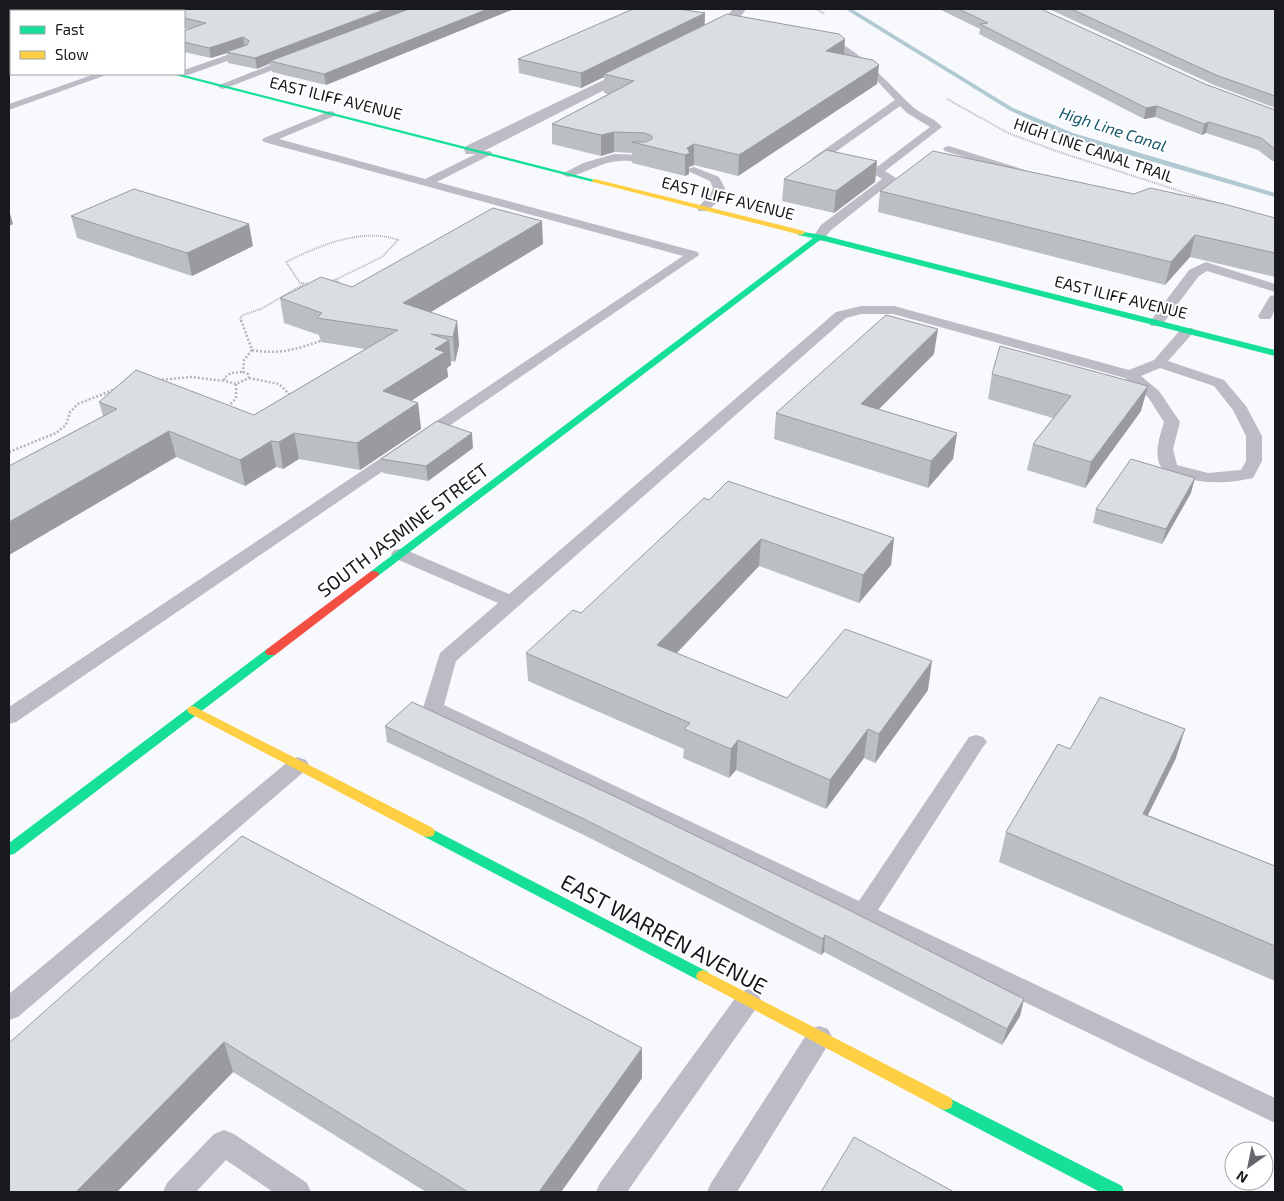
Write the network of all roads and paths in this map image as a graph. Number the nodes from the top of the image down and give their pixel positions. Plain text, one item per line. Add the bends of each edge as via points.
1 (739, 9) edge
2 (816, 9) edge
3 (832, 19) dead end
4 (728, 22) junction
5 (744, 24) edge
6 (812, 35) edge
7 (690, 42) edge
8 (244, 52) edge
9 (305, 54) edge
10 (646, 64) edge
11 (185, 72) edge
12 (101, 75) edge
13 (184, 75) edge
14 (222, 86) junction
15 (940, 96) dead end
16 (902, 100) junction
17 (9, 107) edge
18 (330, 114) junction
19 (949, 149) dead end
20 (479, 152) junction
21 (645, 158) edge
22 (835, 162) edge
23 (694, 170) edge
24 (568, 174) junction
25 (1032, 175) edge
26 (426, 183) junction
27 (1220, 204) edge
28 (703, 208) junction
29 (819, 237) junction
30 (335, 280) junction
31 (326, 281) edge
32 (317, 283) edge
33 (304, 284) junction
34 (1275, 288) edge
35 (346, 289) edge
36 (1275, 299) edge
37 (1265, 316) dead end
38 (1156, 323) junction
39 (1188, 331) junction
40 (322, 340) edge
41 (252, 350) junction
42 (1275, 353) edge
43 (1159, 363) junction
44 (243, 372) junction
45 (1130, 375) junction
46 (249, 378) junction
47 (225, 381) junction
48 (150, 382) edge
49 (236, 384) junction
50 (124, 386) edge
51 (296, 400) edge
52 (223, 410) edge
53 (9, 452) edge
54 (400, 554) junction
55 (512, 602) junction
56 (193, 710) junction
57 (9, 717) edge
58 (976, 742) dead end
59 (298, 765) junction
60 (9, 850) edge
61 (863, 914) junction
62 (748, 1000) junction
63 (9, 1009) edge
64 (818, 1037) junction
65 (1275, 1111) edge
66 (177, 1192) edge
67 (297, 1192) edge
68 (610, 1192) edge
69 (721, 1192) edge
70 (1116, 1192) edge

1 - 4 street
2 - 3 path
4 - 5 lane
4 - 7 street
6 - 16 lane via 831,41 881,79
8 - 11 lane
9 - 14 lane
10 - 20 street
12 - 17 lane
13 - 14 street, EAST ILIFF AVENUE
14 - 18 street, EAST ILIFF AVENUE
15 - 27 path, HIGH LINE CANAL TRAIL via 1008,133
16 - 22 lane via 818,158
16 - 29 lane via 911,111 937,127 873,172 890,178
18 - 20 street, EAST ILIFF AVENUE
18 - 26 lane via 268,140
19 - 25 lane
20 - 24 street, EAST ILIFF AVENUE
20 - 26 lane
21 - 24 lane via 594,161
23 - 28 lane via 715,179 719,188 716,197
24 - 28 street, EAST ILIFF AVENUE
26 - 57 lane via 693,255
28 - 29 street, EAST ILIFF AVENUE
29 - 38 street, EAST ILIFF AVENUE
29 - 54 street, SOUTH JASMINE STREET
30 - 31 path
30 - 33 path via 382,257 398,240 385,236 354,237 286,262
30 - 35 path
32 - 33 path
33 - 41 path via 240,318
34 - 38 lane via 1206,266 1194,273
36 - 37 lane
38 - 39 street, EAST ILIFF AVENUE
39 - 42 street, EAST ILIFF AVENUE
39 - 43 lane
40 - 41 path via 289,353
41 - 44 path via 242,364
43 - 45 lane
43 - 45 lane via 1219,383 1240,409 1254,436 1254,461 1247,474 1226,479 1196,477 1170,468 1165,449 1172,422 1154,394
44 - 46 path
44 - 47 path via 231,373 224,378
45 - 55 lane via 894,310 861,310 841,315
46 - 49 path
46 - 51 path via 279,384
47 - 48 path via 176,377
47 - 49 path
49 - 52 path via 236,398
50 - 53 path via 77,405 70,411 67,424 54,434
54 - 55 lane
54 - 56 street, SOUTH JASMINE STREET
55 - 61 lane via 447,658 433,708
56 - 59 street, EAST WARREN AVENUE
56 - 60 street, SOUTH JASMINE STREET
58 - 61 lane
59 - 62 street, EAST WARREN AVENUE
59 - 63 lane
61 - 65 lane
62 - 64 street, EAST WARREN AVENUE
62 - 68 lane
64 - 69 lane
64 - 70 street, EAST WARREN AVENUE
66 - 67 lane via 224,1143

